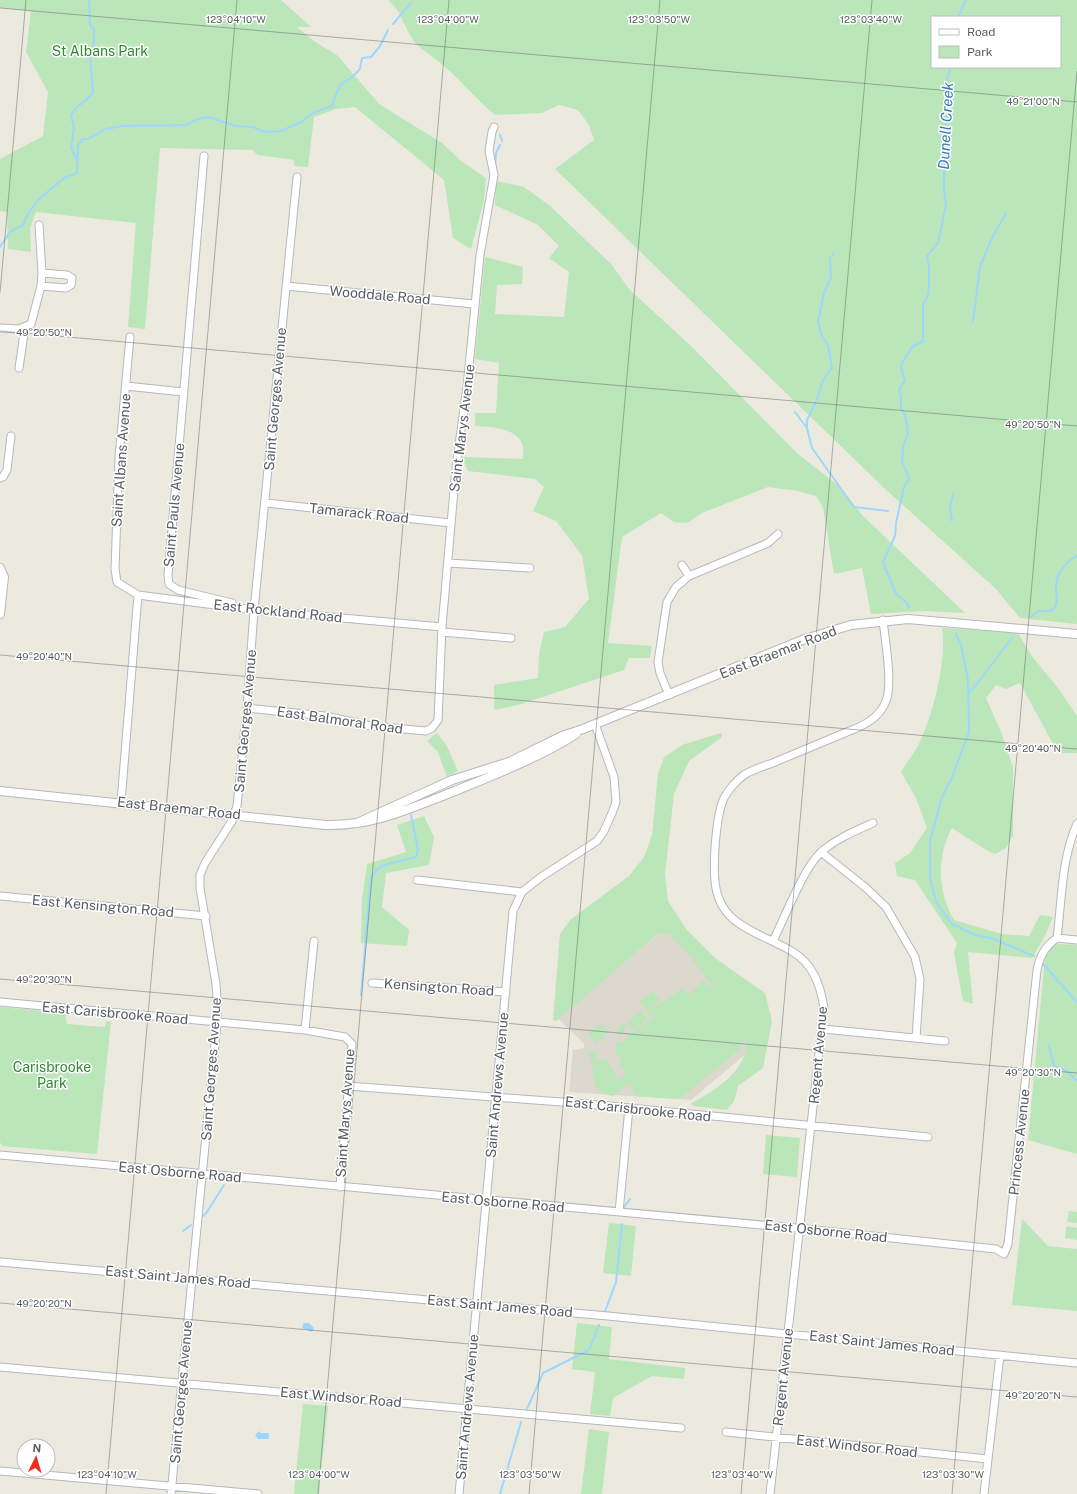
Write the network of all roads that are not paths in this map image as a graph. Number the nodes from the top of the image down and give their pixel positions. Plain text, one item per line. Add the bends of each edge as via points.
1 (494, 127) dead end
2 (204, 156) dead end
3 (297, 177) dead end
4 (39, 225) dead end
5 (42, 273) junction
6 (41, 286) junction
7 (286, 286) junction
8 (474, 304) junction
9 (25, 327) junction
10 (0, 328) edge
11 (130, 337) dead end
12 (19, 368) dead end
13 (126, 386) junction
14 (183, 392) junction
15 (10, 436) dead end
16 (0, 478) edge
17 (266, 503) junction
18 (451, 523) junction
19 (778, 534) dead end
20 (448, 563) junction
21 (682, 565) dead end
22 (530, 568) dead end
23 (1, 569) edge
24 (689, 576) junction
25 (117, 582) joint
26 (138, 595) junction
27 (251, 609) junction
28 (0, 614) edge
29 (883, 620) junction
30 (442, 630) junction
31 (1077, 634) edge
32 (511, 638) dead end
33 (669, 695) junction
34 (247, 708) junction
35 (595, 724) junction
36 (432, 728) joint
37 (0, 791) edge
38 (121, 802) junction
39 (234, 814) junction
40 (873, 823) dead end
41 (1077, 824) edge
42 (821, 852) junction
43 (417, 880) dead end
44 (522, 892) junction
45 (0, 896) edge
46 (206, 916) junction
47 (1056, 938) junction
48 (1077, 940) edge
49 (314, 941) dead end
50 (773, 942) junction
51 (372, 983) dead end
52 (506, 992) junction
53 (0, 1002) edge
54 (216, 1023) junction
55 (823, 1029) junction
56 (305, 1030) junction
57 (916, 1038) junction
58 (349, 1040) joint
59 (945, 1041) dead end
60 (348, 1086) junction
61 (497, 1097) junction
62 (629, 1108) junction
63 (812, 1126) junction
64 (928, 1137) dead end
65 (0, 1154) edge
66 (203, 1174) junction
67 (340, 1187) junction
68 (486, 1200) junction
69 (619, 1212) junction
70 (800, 1228) junction
71 (1004, 1254) joint
72 (0, 1262) edge
73 (192, 1278) junction
74 (476, 1304) junction
75 (788, 1334) junction
76 (1000, 1355) junction
77 (1077, 1363) edge
78 (0, 1367) edge
79 (183, 1383) junction
80 (467, 1408) junction
81 (681, 1428) dead end
82 (726, 1432) dead end
83 (776, 1438) junction
84 (988, 1459) junction
85 (0, 1471) edge
86 (172, 1486) junction
87 (172, 1494) edge
88 (258, 1494) edge
89 (459, 1494) edge
90 (770, 1494) edge
91 (984, 1494) edge

1 - 8 street, Saint Marys Avenue via 489,151 494,176
2 - 14 street, Saint Pauls Avenue
3 - 7 street, Saint Georges Avenue
4 - 5 street
5 - 6 street
5 - 6 street via 67,275 72,278 71,285 66,288
6 - 9 street via 31,324
7 - 8 street, Wooddale Road
7 - 17 street, Saint Georges Avenue
8 - 18 street, Saint Marys Avenue
9 - 10 street
9 - 12 street
11 - 13 street, Saint Albans Avenue
13 - 14 street
13 - 25 street, Saint Albans Avenue via 119,457 115,569
14 - 27 street, Saint Pauls Avenue via 169,584 178,590
15 - 16 street via 7,470
17 - 18 street, Tamarack Road
17 - 27 street, Saint Georges Avenue
18 - 20 street, Saint Marys Avenue
19 - 24 street via 768,543
20 - 22 street
20 - 30 street, Saint Marys Avenue
21 - 24 street
23 - 28 street via 4,577
24 - 33 street via 676,587 667,602 662,630 658,662
25 - 26 street, East Rockland Road
26 - 27 street, East Rockland Road
26 - 38 street
27 - 30 street, East Rockland Road
27 - 34 street, Saint Georges Avenue
29 - 31 street, East Braemar Road via 921,619
29 - 33 street, East Braemar Road via 851,625 820,634
29 - 50 street, Regent Avenue via 889,686 886,702 881,711 863,726 744,775 724,798 714,860 715,883 720,902 730,917 746,929
30 - 32 street, East Rockland Road
30 - 36 street, Saint Marys Avenue via 439,716
33 - 35 street, East Braemar Road
34 - 36 street, East Balmoral Road via 325,716 371,726 426,731
34 - 39 street, Saint Georges Avenue via 237,806
35 - 39 street, East Braemar Road via 562,736 509,762 452,780 357,823 326,825
35 - 44 street, Saint Andrews Avenue via 614,777 616,802 612,814 596,841 540,877
37 - 38 street, East Braemar Road
38 - 39 street, East Braemar Road
39 - 46 street, Saint Georges Avenue via 200,875
40 - 42 street
41 - 47 street via 1064,866
42 - 50 street via 810,866
42 - 57 street via 886,907 915,957 920,979
43 - 44 street
44 - 52 street, Saint Andrews Avenue via 513,911
45 - 46 street, East Kensington Road
46 - 54 street, Saint Georges Avenue via 217,998
47 - 48 street
47 - 71 street, Princess Avenue via 1040,956 1037,970 1018,1161 1008,1244
49 - 56 street
50 - 55 street, Regent Avenue via 794,952 812,970 821,989 824,1008
51 - 52 street, Kensington Road
52 - 61 street, Saint Andrews Avenue
53 - 54 street, East Carisbrooke Road
54 - 56 street, East Carisbrooke Road
54 - 66 street, Saint Georges Avenue
55 - 57 street
55 - 63 street, Regent Avenue
56 - 58 street, East Carisbrooke Road via 345,1037
57 - 59 street
58 - 60 street, Saint Marys Avenue via 352,1044
60 - 61 street, East Carisbrooke Road
60 - 67 street, Saint Marys Avenue
61 - 62 street, East Carisbrooke Road
61 - 68 street, Saint Andrews Avenue
62 - 63 street, East Carisbrooke Road
62 - 69 street
63 - 64 street, East Carisbrooke Road
63 - 70 street, Regent Avenue
65 - 66 street, East Osborne Road
66 - 67 street, East Osborne Road
66 - 73 street, Saint Georges Avenue
67 - 68 street, East Osborne Road
68 - 69 street, East Osborne Road
68 - 74 street, Saint Andrews Avenue
69 - 70 street, East Osborne Road
70 - 71 street, East Osborne Road via 996,1249
70 - 75 street, Regent Avenue
72 - 73 street, East Saint James Road
73 - 74 street, East Saint James Road
73 - 79 street, Saint Georges Avenue
74 - 75 street, East Saint James Road
74 - 80 street, Saint Andrews Avenue
75 - 76 street, East Saint James Road
75 - 83 street, Regent Avenue
76 - 77 street, East Saint James Road
76 - 84 street
78 - 79 street, East Windsor Road
79 - 80 street, East Windsor Road
79 - 86 street, Saint Georges Avenue
80 - 81 street, East Windsor Road
80 - 89 street, Saint Andrews Avenue
82 - 83 street, East Windsor Road
83 - 84 street, East Windsor Road
83 - 90 street, Regent Avenue
84 - 91 street
85 - 86 street
86 - 87 street, Saint Georges Avenue
86 - 88 street

